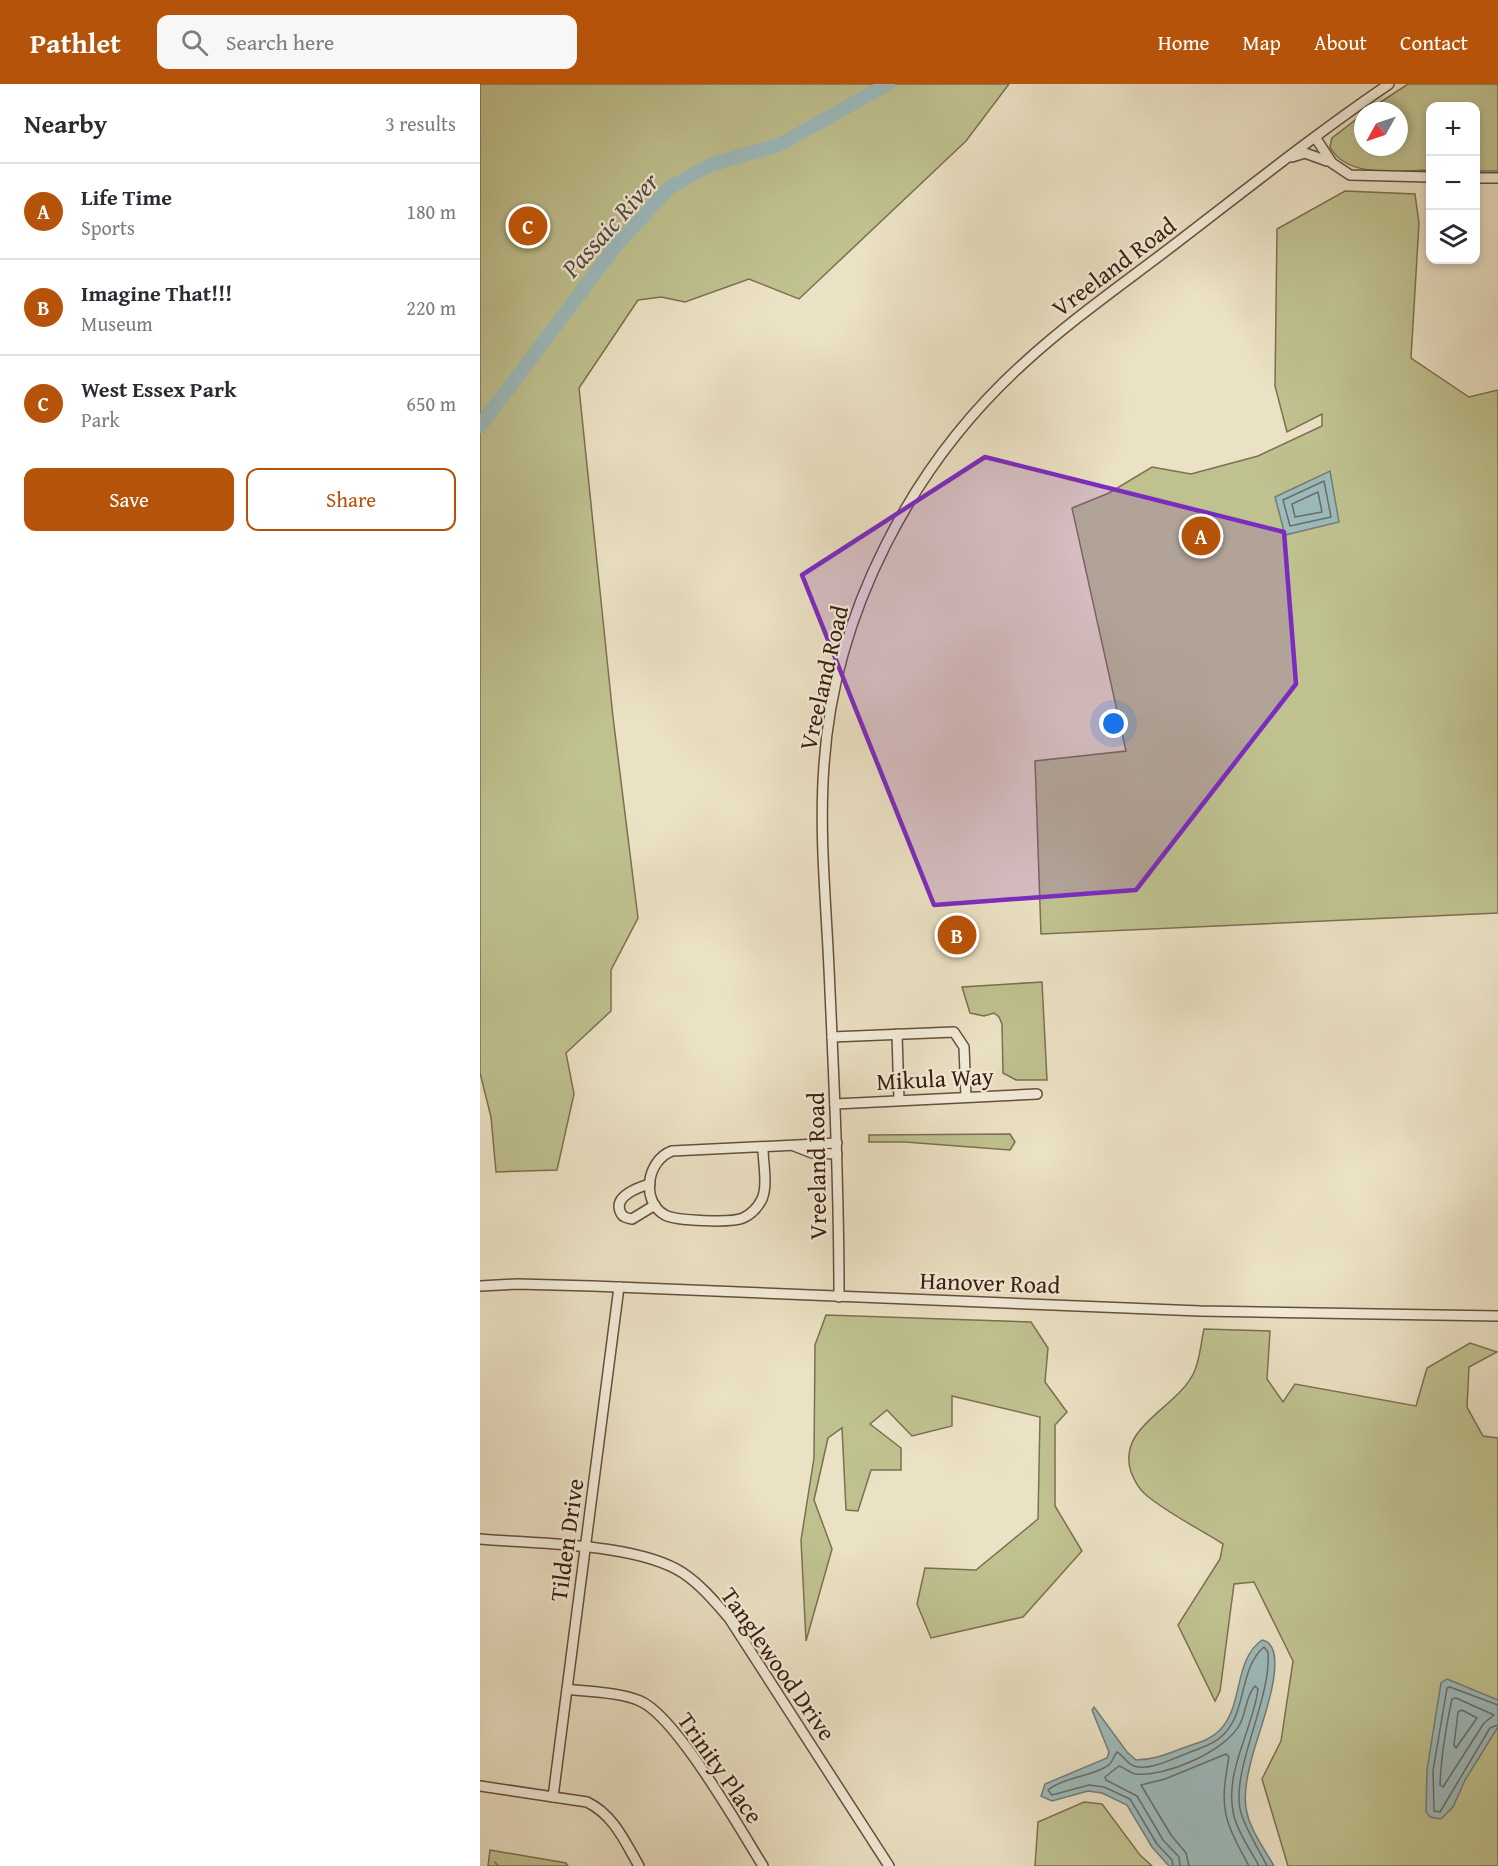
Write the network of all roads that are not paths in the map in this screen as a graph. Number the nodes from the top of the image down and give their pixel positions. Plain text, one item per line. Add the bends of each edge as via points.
1 (1389, 84) edge
2 (1315, 137) junction
3 (1287, 159) junction
4 (1332, 163) junction
5 (1426, 177) edge
6 (1480, 178) edge
7 (1498, 178) edge
8 (897, 1034) junction
9 (832, 1037) junction
10 (1037, 1094) dead end
11 (966, 1097) junction
12 (899, 1100) junction
13 (835, 1104) junction
14 (837, 1143) junction
15 (794, 1146) junction
16 (763, 1148) junction
17 (837, 1154) junction
18 (650, 1185) junction
19 (655, 1205) junction
20 (480, 1286) edge
21 (619, 1287) junction
22 (838, 1297) junction
23 (1498, 1316) edge
24 (480, 1539) edge
25 (586, 1549) junction
26 (567, 1689) junction
27 (480, 1786) edge
28 (553, 1797) junction
29 (639, 1866) edge
30 (763, 1866) edge
31 (889, 1866) edge

1 - 2 street, Vreeland Road
2 - 3 street, Vreeland Road
2 - 4 street
3 - 4 street via 1305,153
3 - 9 street, Vreeland Road via 1022,364 953,439 888,540 853,624 834,698 824,762 822,824
4 - 5 street via 1355,176
6 - 7 street
8 - 9 street
8 - 11 street via 949,1031 959,1036 964,1047
8 - 12 street
9 - 13 street, Vreeland Road
10 - 11 street, Mikula Way
11 - 12 street, Mikula Way
12 - 13 street, Mikula Way
13 - 14 street, Vreeland Road
14 - 15 street
14 - 17 street, Vreeland Road
15 - 16 street
15 - 17 street via 812,1154
16 - 18 street via 672,1151 655,1164
16 - 19 street via 764,1192 758,1206 744,1218 678,1218 666,1215
17 - 22 street, Vreeland Road
18 - 19 street
18 - 19 street via 623,1198 620,1211 632,1219
20 - 21 street, Hanover Road
21 - 22 street, Hanover Road
21 - 25 street, Tilden Drive
22 - 23 street, Hanover Road via 1200,1311
24 - 25 street, Tanglewood Drive
25 - 26 street, Tilden Drive
25 - 31 street, Tanglewood Drive via 632,1552 666,1564 715,1602
26 - 28 street, Tilden Drive
26 - 30 street, Trinity Place via 631,1698 658,1713 697,1762
27 - 28 street
28 - 29 street via 587,1802 605,1813

